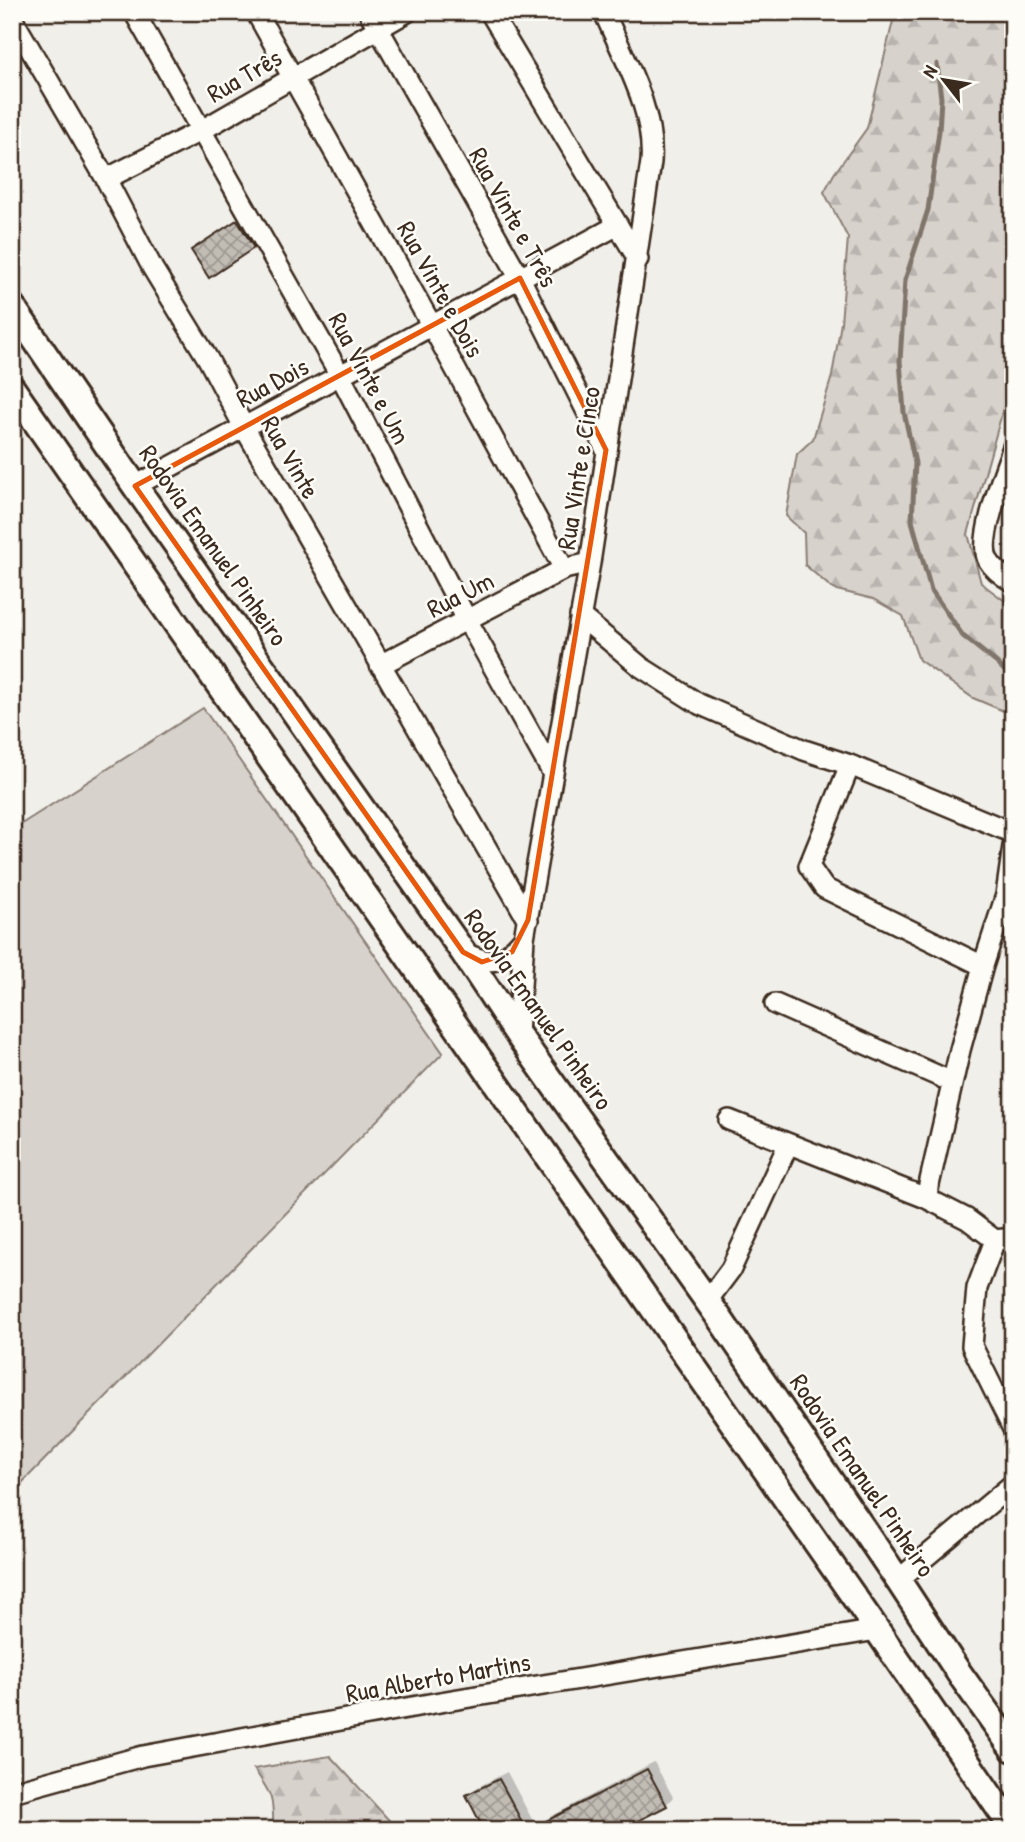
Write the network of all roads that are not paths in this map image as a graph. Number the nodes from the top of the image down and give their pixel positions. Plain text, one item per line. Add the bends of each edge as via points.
1 (134, 12) edge
2 (256, 12) edge
3 (407, 12) edge
4 (490, 12) edge
5 (604, 12) edge
6 (12, 18) edge
7 (373, 20) edge
8 (293, 77) junction
9 (202, 130) junction
10 (106, 179) junction
11 (618, 225) junction
12 (638, 259) junction
13 (520, 278) junction
14 (12, 306) edge
15 (432, 326) junction
16 (340, 375) junction
17 (12, 388) edge
18 (244, 427) junction
19 (1013, 447) edge
20 (606, 450) junction
21 (135, 486) junction
22 (590, 563) junction
23 (564, 569) junction
24 (1013, 582) edge
25 (580, 616) junction
26 (467, 620) junction
27 (380, 664) junction
28 (850, 765) junction
29 (552, 772) junction
30 (1013, 833) edge
31 (1013, 846) edge
32 (526, 929) junction
33 (463, 951) junction
34 (983, 966) junction
35 (775, 1003) dead end
36 (518, 1035) junction
37 (952, 1082) junction
38 (729, 1120) dead end
39 (788, 1145) junction
40 (926, 1198) junction
41 (1004, 1239) edge
42 (708, 1301) junction
43 (1013, 1429) edge
44 (1013, 1484) edge
45 (898, 1580) junction
46 (877, 1630) junction
47 (1013, 1749) edge
48 (12, 1792) edge
49 (1013, 1829) edge

1 - 9 street, Rua Vinte e Um
2 - 8 street, Rua Vinte e Dois
3 - 7 street, Rua Três
4 - 11 street
5 - 12 street, Rua Vinte e Cinco via 646,110 653,145
6 - 10 street, Rua Vinte
7 - 8 street, Rua Três
7 - 13 street, Rua Vinte e Três
8 - 9 street, Rua Três
8 - 15 street, Rua Vinte e Dois
9 - 10 street, Rua Três
9 - 16 street, Rua Vinte e Um
10 - 18 street, Rua Vinte
11 - 12 street
11 - 13 street, Rua Dois
12 - 20 street, Rua Vinte e Cinco
13 - 15 street, Rua Dois
13 - 20 street, Rua Vinte e Três
14 - 21 main road, Rodovia Emanuel Pinheiro
15 - 16 street, Rua Dois
15 - 23 street, Rua Vinte e Dois
16 - 18 street, Rua Dois
16 - 26 street, Rua Vinte e Um
17 - 46 main road
18 - 21 street, Rua Dois
18 - 27 street, Rua Vinte
19 - 24 street via 985,533 987,559
20 - 22 street, Rua Vinte e Cinco
21 - 33 main road, Rodovia Emanuel Pinheiro
22 - 23 street
22 - 25 street, Rua Vinte e Cinco
23 - 26 street, Rua Um
25 - 28 street via 641,667 699,704
25 - 29 street, Rua Vinte e Cinco
26 - 27 street, Rua Um
26 - 29 street, Rua Vinte e Um
27 - 32 street, Rua Vinte
28 - 30 street
28 - 34 street via 809,866 824,888
29 - 32 street, Rua Vinte e Cinco
31 - 34 street via 1006,895
32 - 33 street via 512,952 498,960 482,962
32 - 36 street, Rua Vinte e Cinco
33 - 36 main road, Rodovia Emanuel Pinheiro
34 - 37 street
35 - 37 street
36 - 42 main road, Rodovia Emanuel Pinheiro
37 - 40 street
38 - 39 street
39 - 40 street
39 - 42 street via 732,1269
40 - 41 street
41 - 43 street via 977,1288 972,1346
42 - 45 main road, Rodovia Emanuel Pinheiro
44 - 45 street
45 - 47 main road, Rodovia Emanuel Pinheiro
46 - 48 street, Rua Alberto Martins via 143,1756
46 - 49 main road

